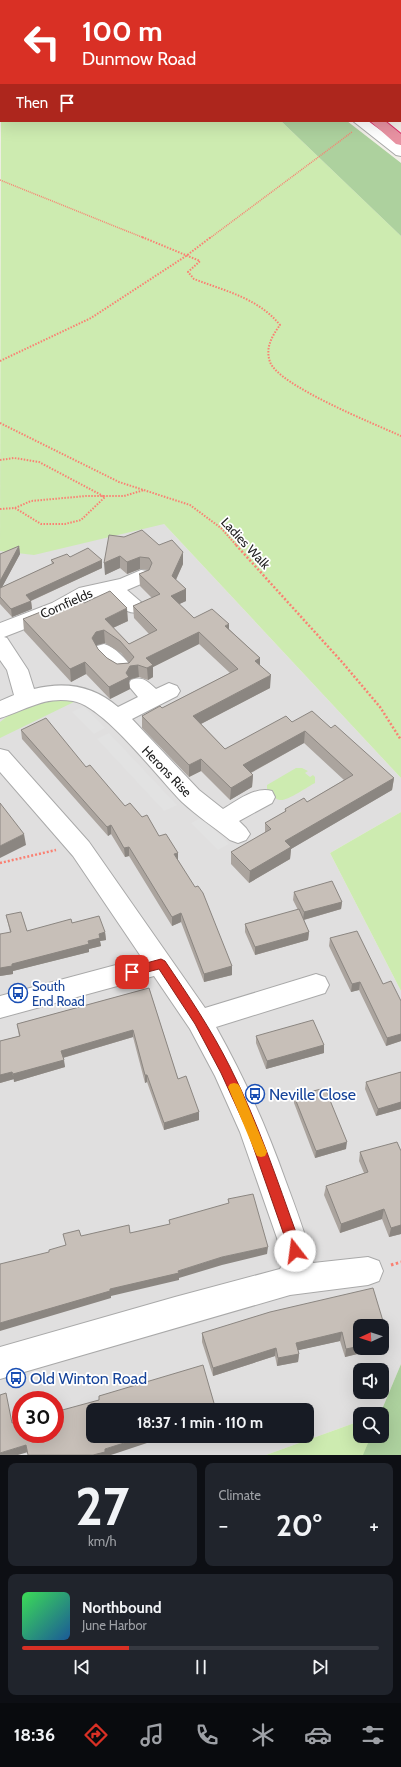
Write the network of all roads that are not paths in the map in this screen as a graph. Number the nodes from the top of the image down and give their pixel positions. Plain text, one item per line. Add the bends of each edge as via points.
1 (367, 122) edge
2 (401, 142) edge
3 (401, 152) edge
4 (141, 576) edge
5 (111, 587) junction
6 (134, 607) edge
7 (0, 631) edge
8 (0, 643) edge
9 (104, 651) dead end
10 (122, 669) edge
11 (154, 692) dead end
12 (26, 698) junction
13 (0, 710) edge
14 (116, 718) junction
15 (0, 757) edge
16 (264, 797) dead end
17 (161, 964) junction
18 (316, 985) dead end
19 (0, 1007) edge
20 (199, 1021) junction
21 (368, 1271) dead end
22 (290, 1280) junction
23 (0, 1363) edge

1 - 2 highway
1 - 3 street
4 - 5 street, Cornfields via 126,584
5 - 6 street
5 - 7 street, Cornfields via 86,593 59,608
8 - 12 street via 17,670
9 - 10 street
11 - 14 street
12 - 13 street, Herons Rise
12 - 14 street, Herons Rise via 63,693 82,695 101,704
14 - 16 street, Herons Rise via 191,796 230,827
15 - 17 street via 77,844
17 - 19 street
17 - 20 street
18 - 20 street
20 - 22 street via 239,1097 270,1174 298,1264
21 - 22 street
22 - 23 street

